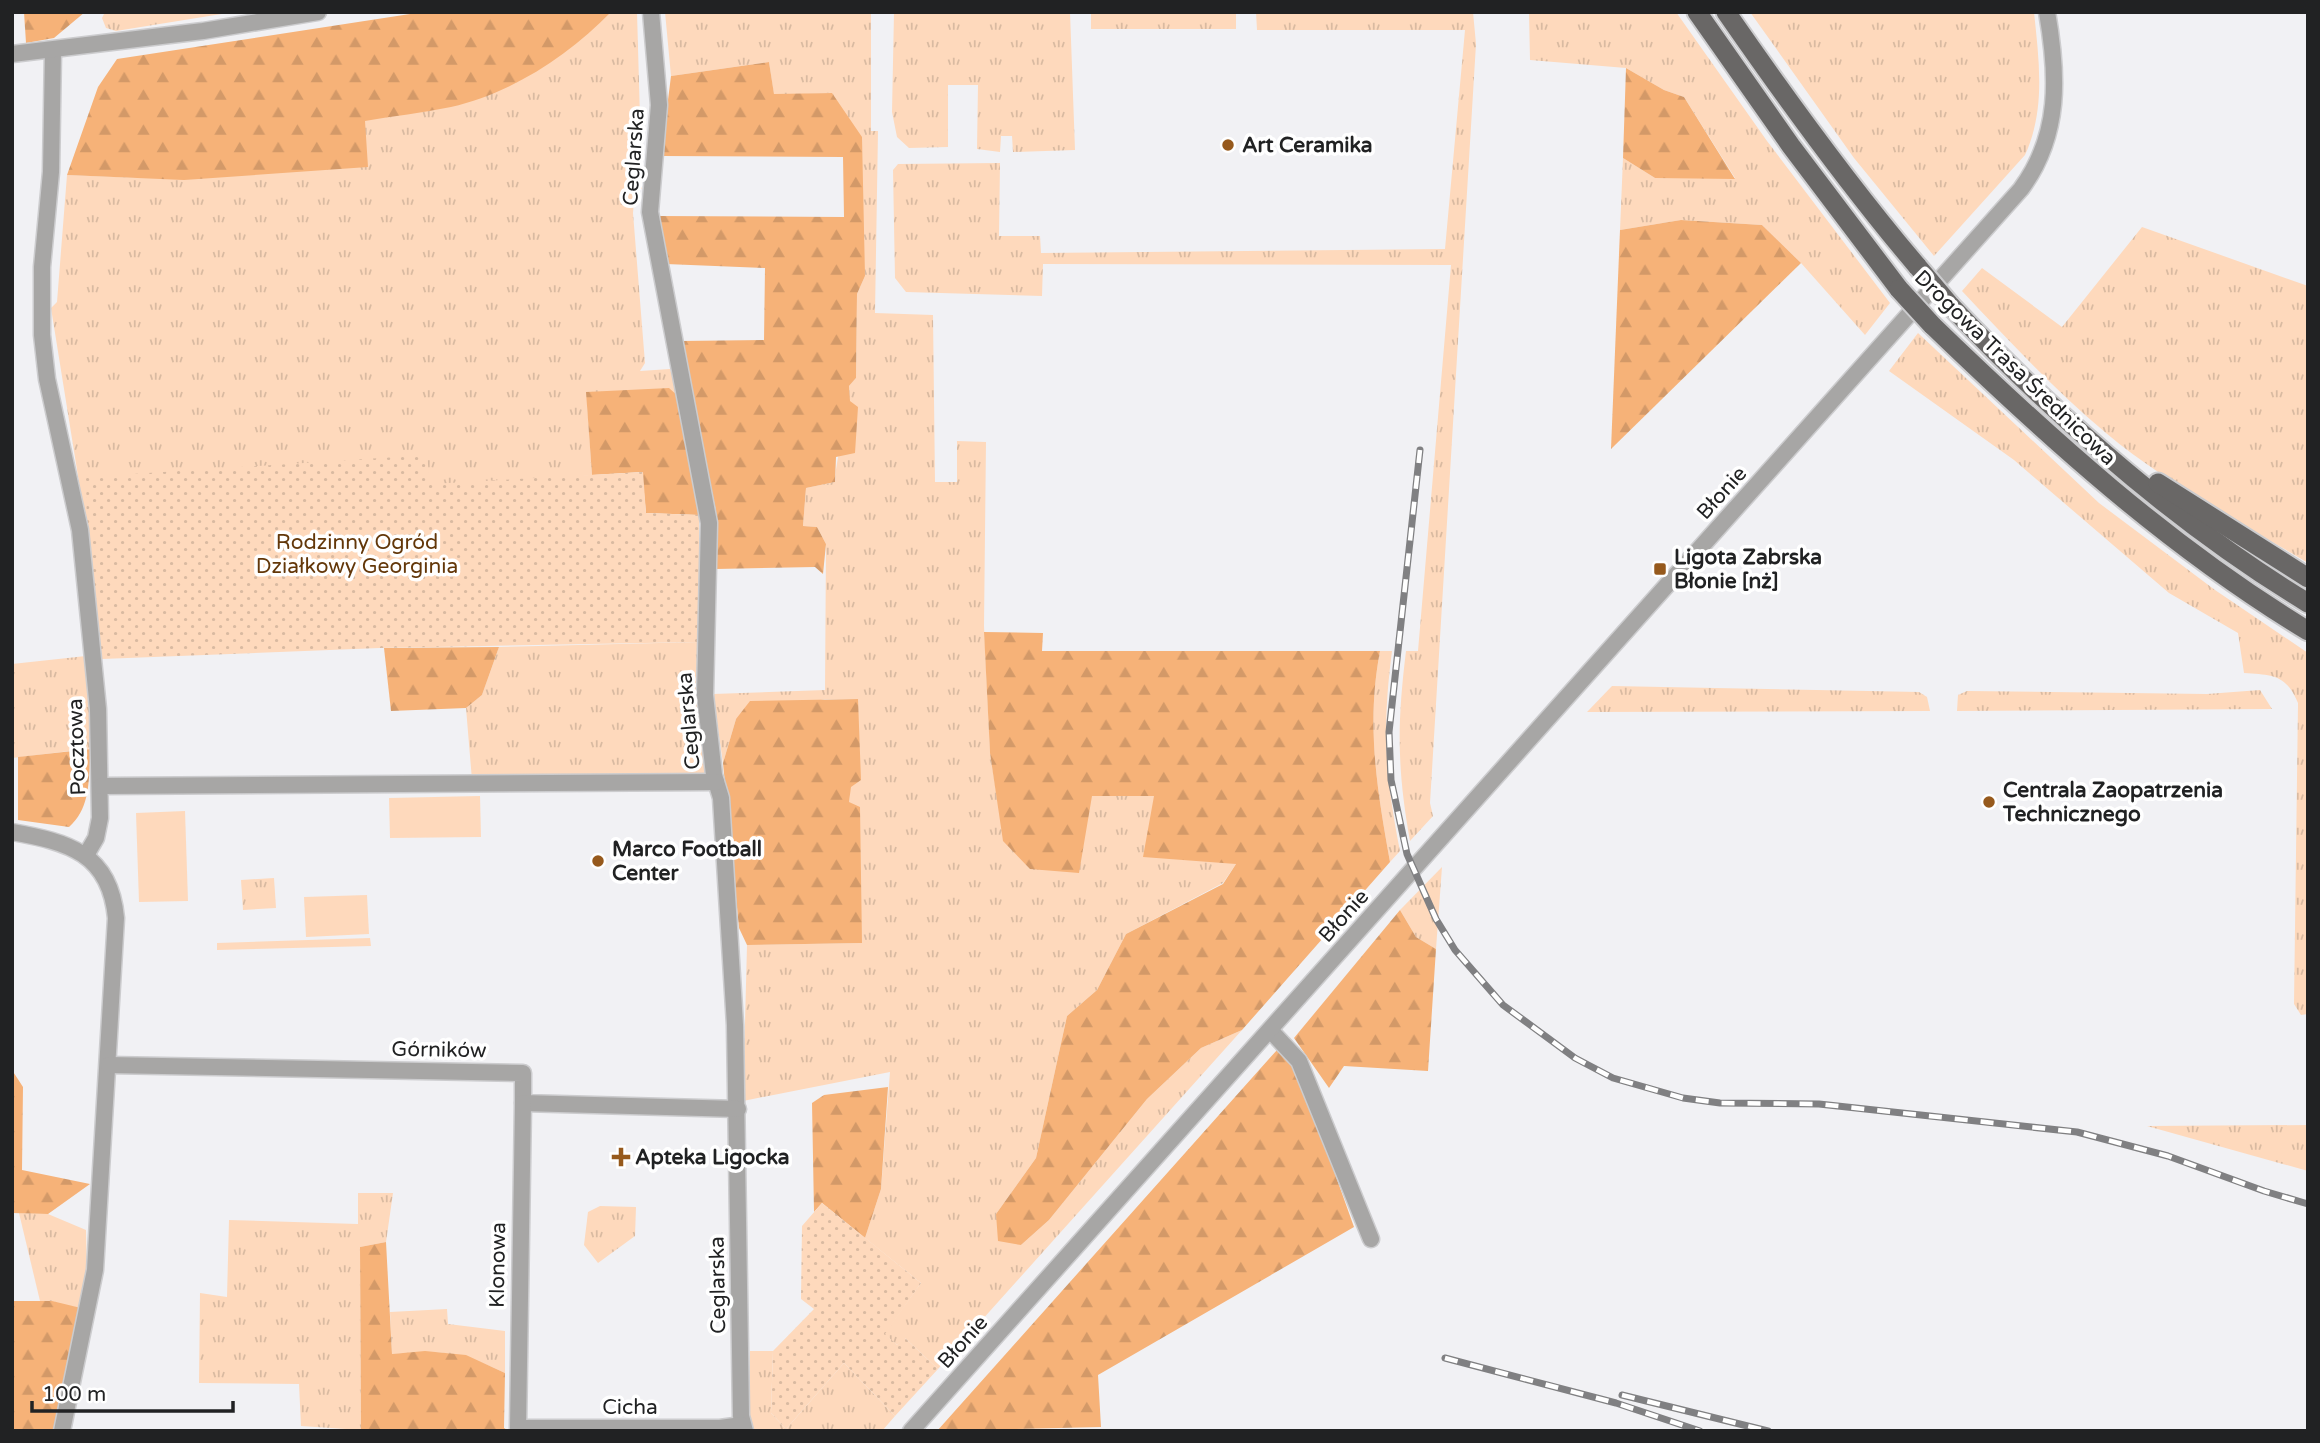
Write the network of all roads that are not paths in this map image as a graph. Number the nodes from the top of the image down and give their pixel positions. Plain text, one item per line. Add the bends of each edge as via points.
1 (318, 12) edge
2 (651, 12) edge
3 (1697, 12) edge
4 (1726, 12) edge
5 (2047, 12) edge
6 (2056, 12) edge
7 (2053, 47) junction
8 (53, 50) junction
9 (12, 54) edge
10 (2063, 417) junction
11 (2308, 578) edge
12 (2308, 603) edge
13 (2308, 631) edge
14 (716, 782) junction
15 (101, 786) junction
16 (12, 832) edge
17 (86, 855) junction
18 (1270, 1030) junction
19 (109, 1065) junction
20 (523, 1103) junction
21 (738, 1109) junction
22 (1371, 1238) dead end
23 (518, 1427) joint
24 (743, 1428) edge
25 (62, 1431) edge
26 (911, 1431) edge

1 - 8 street
2 - 14 street, Ceglarska via 659,105 650,212 709,523 705,695
3 - 13 main road, Drogowa Trasa Średnicowa, bridge via 1771,118 1931,325 2112,492 2193,554
4 - 10 main road, Drogowa Trasa Średnicowa, bridge via 1828,157 1918,267
5 - 7 street, Błonie
6 - 7 street, Błonie
7 - 18 street, Błonie via 2052,124 2039,162 2021,189
8 - 9 street
8 - 15 street, Pocztowa via 41,335 80,530
10 - 11 main road via 2193,507
10 - 12 main road, Drogowa Trasa Średnicowa via 2196,527
14 - 15 street
14 - 21 street, Ceglarska via 725,852
15 - 17 street, Pocztowa via 96,838
16 - 17 street via 74,846
17 - 19 street via 106,880 115,903
18 - 22 street via 1299,1061
18 - 26 street, Błonie
19 - 20 street, Górników via 523,1073
19 - 25 street via 95,1270
20 - 21 street
20 - 23 street, Klonowa
21 - 24 street, Ceglarska
23 - 24 street, Cicha

